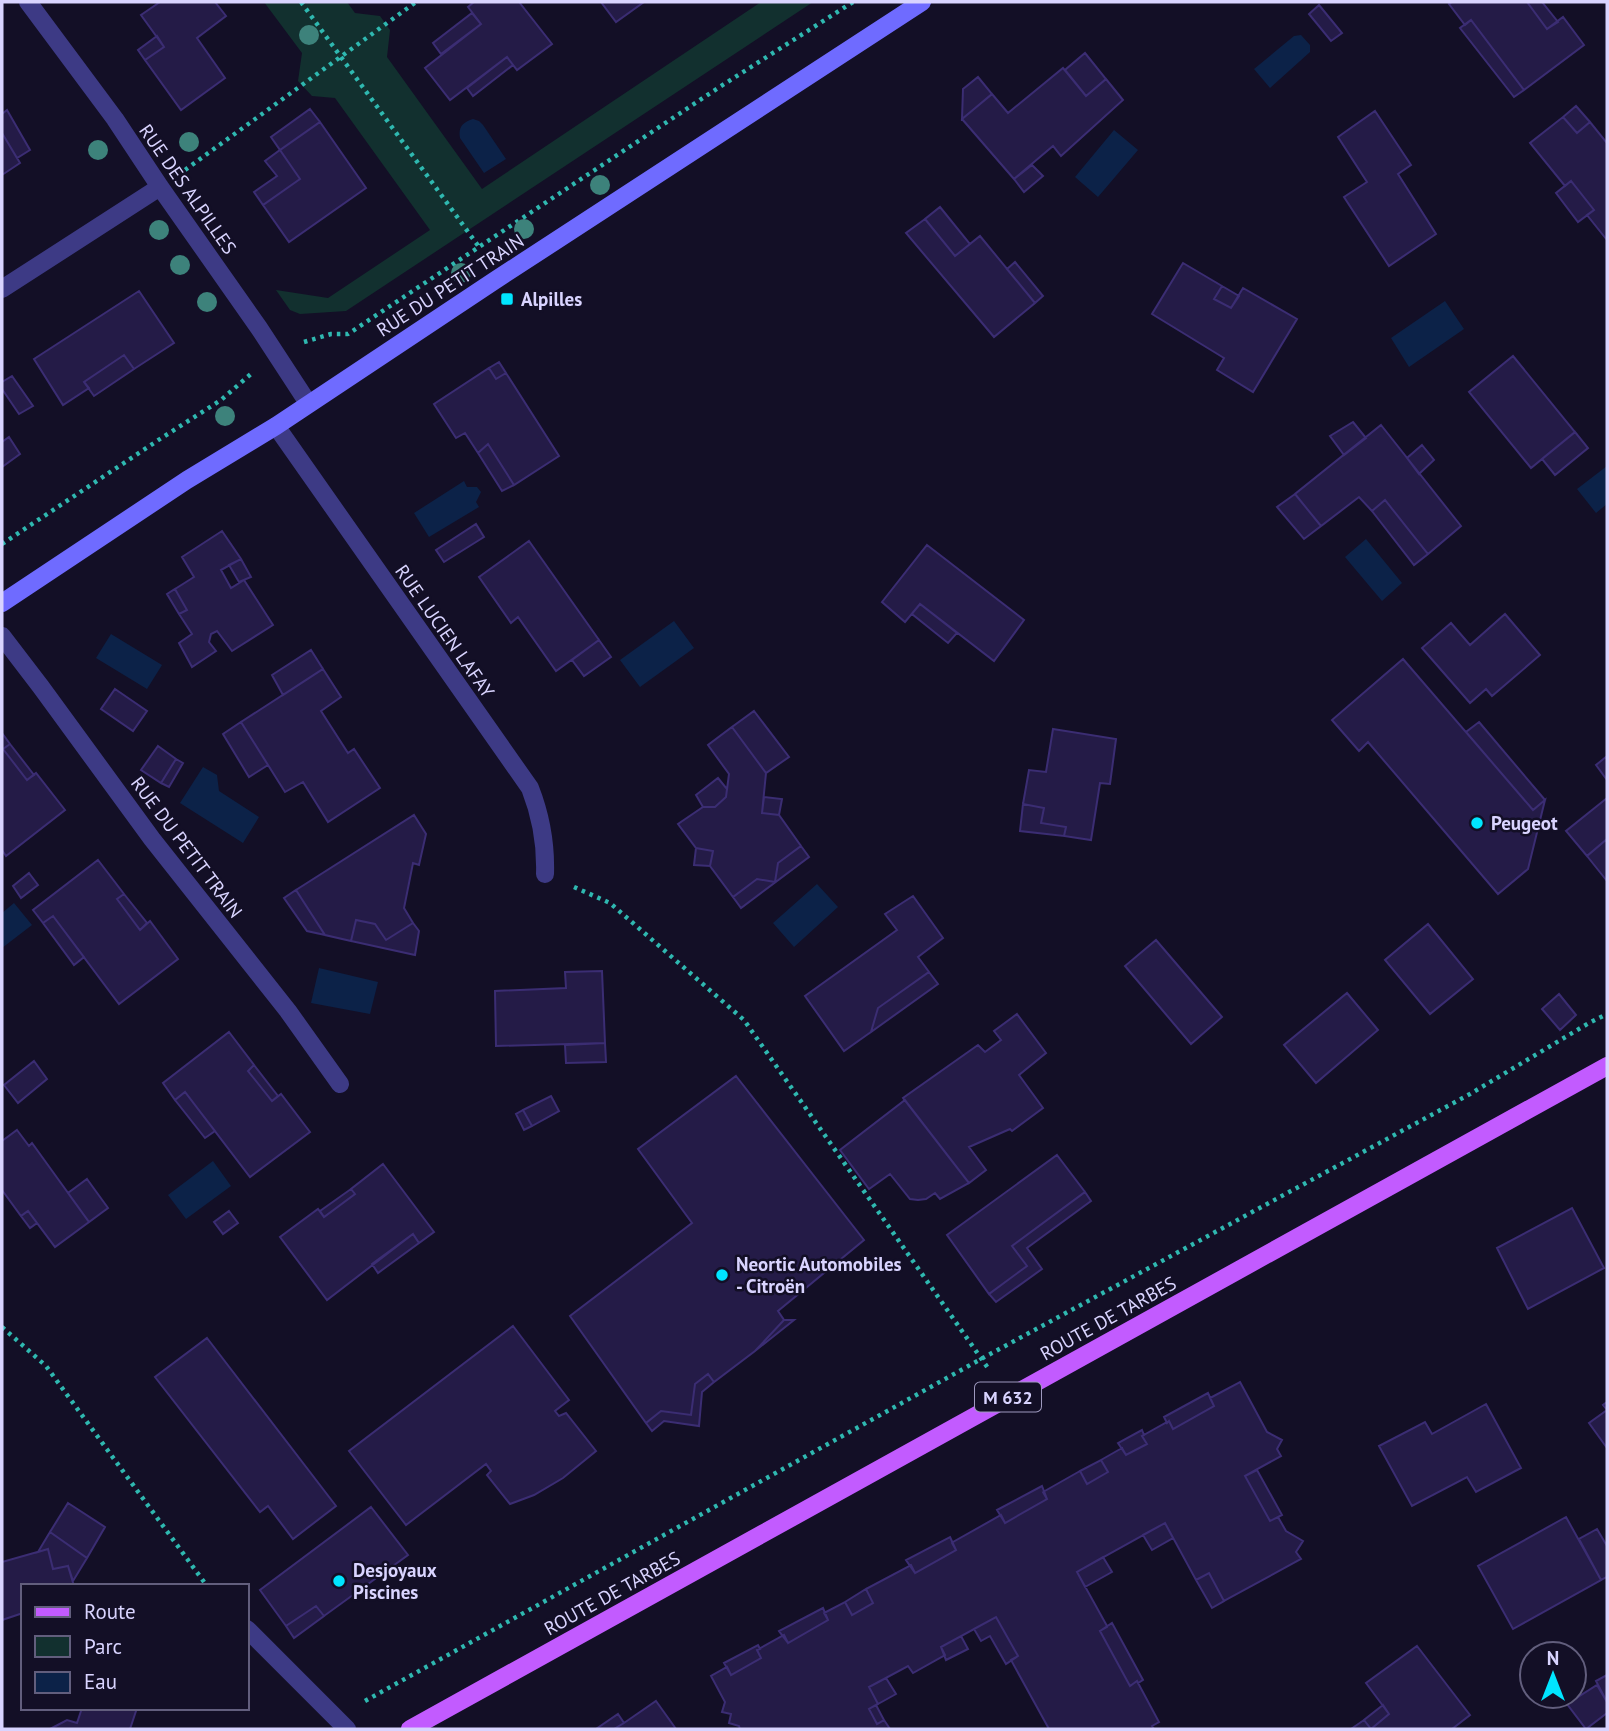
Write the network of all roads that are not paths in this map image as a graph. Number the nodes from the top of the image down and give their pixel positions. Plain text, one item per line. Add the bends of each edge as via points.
1 (28, 2) edge
2 (922, 2) edge
3 (160, 187) junction
4 (2, 289) edge
5 (308, 403) junction
6 (276, 426) junction
7 (2, 603) edge
8 (2, 636) edge
9 (545, 874) road end
10 (1607, 1066) edge
11 (340, 1084) dead end
12 (248, 1630) edge
13 (341, 1723) edge
14 (410, 1729) edge

1 - 3 street, RUE DES ALPILLES
2 - 5 street, RUE DU PETIT TRAIN
3 - 4 street
3 - 5 street, RUE DES ALPILLES
5 - 6 street, RUE DU PETIT TRAIN
6 - 7 street, RUE DU PETIT TRAIN
6 - 9 street, RUE LUCIEN LAFAY via 530,788 543,833
8 - 11 street, RUE DU PETIT TRAIN
10 - 14 main road, ROUTE DE TARBES / M 632
12 - 13 street

